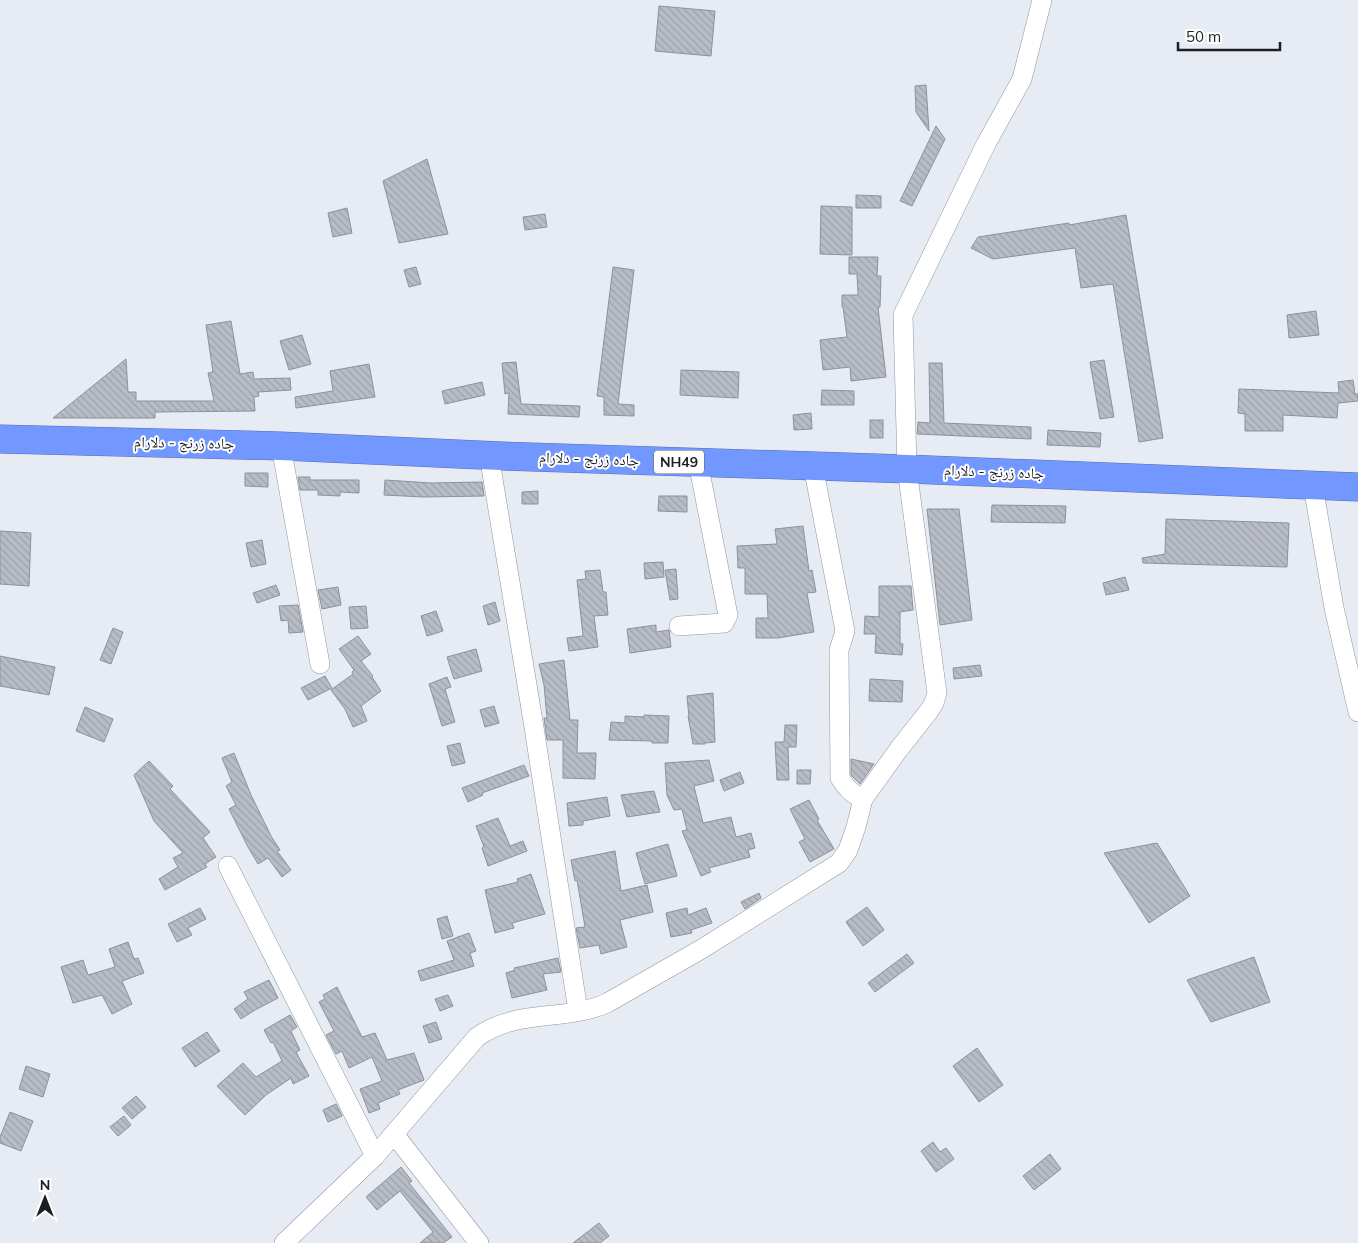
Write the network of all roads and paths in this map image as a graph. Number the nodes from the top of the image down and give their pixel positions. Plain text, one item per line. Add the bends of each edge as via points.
1 (1042, 0) edge
2 (0, 439) edge
3 (281, 446) junction
4 (489, 454) junction
5 (698, 462) junction
6 (814, 466) junction
7 (907, 469) junction
8 (1313, 486) junction
9 (1358, 487) edge
10 (679, 626) dead end
11 (320, 664) dead end
12 (1358, 712) edge
13 (863, 799) junction
14 (228, 866) dead end
15 (578, 1011) junction
16 (394, 1134) junction
17 (375, 1156) junction
18 (284, 1243) edge
19 (479, 1243) edge

1 - 7 street via 1022,79 986,144 903,315
2 - 3 highway, جاده زرنج - دلارام / NH49
3 - 4 highway, جاده زرنج - دلارام / NH49
3 - 11 street
4 - 5 highway, جاده زرنج - دلارام / NH49
4 - 15 street
5 - 6 highway, جاده زرنج - دلارام / NH49
5 - 10 street via 728,614 724,623
6 - 7 highway, جاده زرنج - دلارام / NH49
6 - 13 street via 845,631 839,650 840,778 853,795
7 - 8 highway, جاده زرنج - دلارام / NH49
7 - 13 street via 937,693 929,711
8 - 9 highway, جاده زرنج - دلارام / NH49
8 - 12 street via 1334,608
13 - 15 street via 848,850 839,863 700,950 607,1003
14 - 17 street
15 - 16 street via 512,1020 491,1027 477,1037
16 - 17 street
16 - 19 street
17 - 18 street

